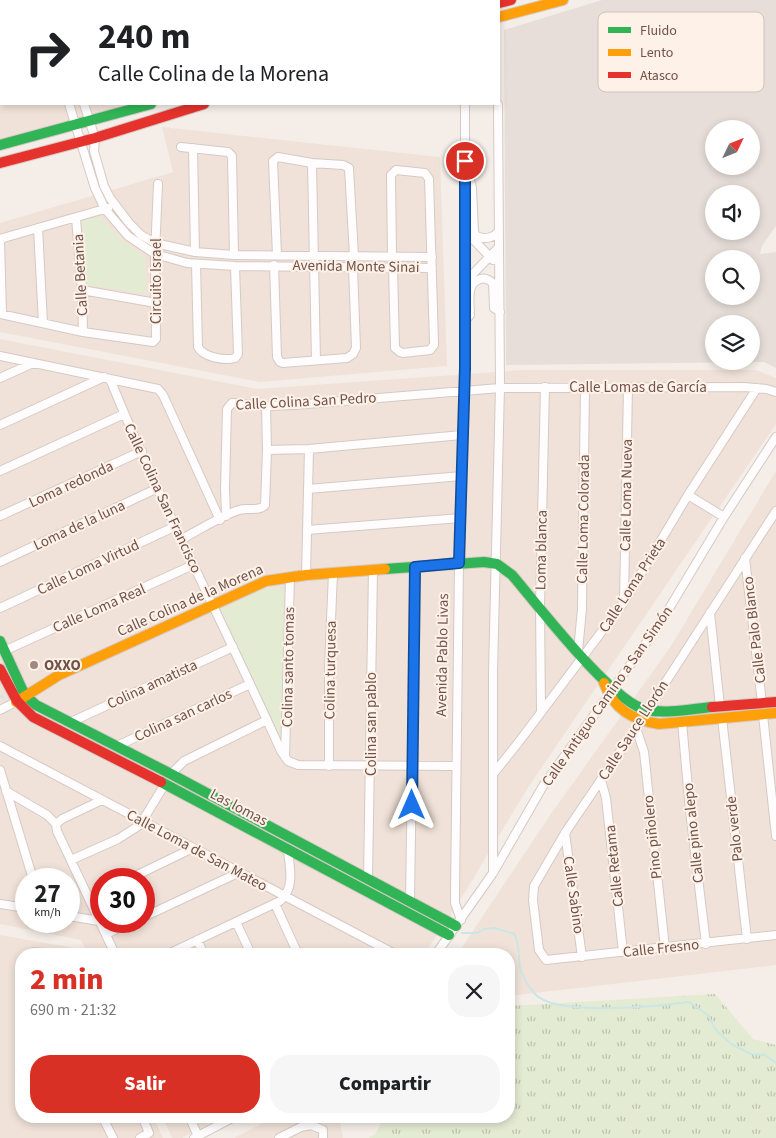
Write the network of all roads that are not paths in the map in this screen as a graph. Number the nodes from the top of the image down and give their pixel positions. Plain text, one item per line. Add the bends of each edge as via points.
1 (563, 0) edge
2 (500, 17) edge
3 (70, 105) edge
4 (84, 105) edge
5 (147, 105) edge
6 (201, 105) edge
7 (465, 105) edge
8 (498, 105) edge
9 (90, 121) junction
10 (76, 125) junction
11 (95, 138) junction
12 (81, 141) junction
13 (0, 145) edge
14 (181, 147) dead end
15 (193, 148) junction
16 (465, 161) junction
17 (0, 163) edge
18 (312, 163) junction
19 (158, 184) dead end
20 (115, 207) junction
21 (105, 209) junction
22 (76, 218) junction
23 (38, 228) junction
24 (465, 230) junction
25 (499, 230) junction
26 (0, 239) edge
27 (156, 243) junction
28 (499, 247) junction
29 (195, 252) junction
30 (155, 254) junction
31 (234, 255) junction
32 (277, 255) junction
33 (313, 255) junction
34 (354, 256) junction
35 (392, 256) junction
36 (432, 257) junction
37 (489, 257) junction
38 (196, 264) junction
39 (274, 265) junction
40 (499, 265) junction
41 (235, 266) junction
42 (314, 266) junction
43 (353, 267) junction
44 (393, 267) junction
45 (432, 268) junction
46 (465, 282) junction
47 (82, 290) junction
48 (156, 303) junction
49 (500, 312) junction
50 (1, 314) edge
51 (465, 321) junction
52 (43, 323) junction
53 (83, 332) junction
54 (0, 356) edge
55 (316, 360) junction
56 (33, 363) junction
57 (0, 378) edge
58 (107, 378) junction
59 (545, 387) junction
60 (585, 387) junction
61 (628, 387) junction
62 (500, 388) junction
63 (757, 388) junction
64 (464, 390) junction
65 (776, 392) edge
66 (266, 406) junction
67 (124, 414) junction
68 (0, 425) edge
69 (462, 435) junction
70 (776, 437) edge
71 (309, 449) junction
72 (267, 450) junction
73 (142, 451) junction
74 (0, 471) edge
75 (462, 476) junction
76 (158, 488) junction
77 (308, 489) junction
78 (688, 496) junction
79 (776, 510) edge
80 (0, 516) edge
81 (724, 517) junction
82 (223, 518) junction
83 (461, 518) junction
84 (176, 526) junction
85 (307, 530) junction
86 (182, 539) junction
87 (745, 558) junction
88 (0, 562) edge
89 (459, 563) junction
90 (497, 564) junction
91 (193, 565) junction
92 (415, 567) junction
93 (373, 570) junction
94 (333, 574) junction
95 (306, 575) junction
96 (290, 577) junction
97 (624, 602) junction
98 (213, 605) junction
99 (540, 607) junction
100 (0, 608) edge
101 (710, 613) junction
102 (2, 646) edge
103 (233, 647) junction
104 (580, 654) junction
105 (0, 669) edge
106 (250, 684) junction
107 (4, 685) edge
108 (610, 692) junction
109 (26, 696) junction
110 (16, 702) junction
111 (776, 702) edge
112 (762, 703) junction
113 (720, 706) junction
114 (0, 710) edge
115 (646, 710) junction
116 (541, 712) junction
117 (776, 714) edge
118 (763, 715) junction
119 (722, 718) junction
120 (267, 720) junction
121 (70, 722) junction
122 (682, 722) junction
123 (638, 725) junction
124 (0, 746) edge
125 (116, 746) junction
126 (284, 758) junction
127 (329, 766) junction
128 (371, 766) junction
129 (456, 766) junction
130 (412, 767) junction
131 (0, 770) edge
132 (494, 773) junction
133 (170, 774) junction
134 (601, 780) junction
135 (165, 784) junction
136 (6, 791) junction
137 (102, 800) junction
138 (144, 820) junction
139 (56, 824) junction
140 (565, 832) junction
141 (776, 836) edge
142 (193, 848) junction
143 (288, 850) junction
144 (71, 860) junction
145 (29, 868) edge
146 (152, 868) edge
147 (240, 872) junction
148 (493, 873) junction
149 (368, 878) junction
150 (286, 896) junction
151 (89, 898) edge
152 (410, 900) junction
153 (0, 904) edge
154 (275, 904) junction
155 (15, 906) edge
156 (155, 912) edge
157 (236, 922) junction
158 (458, 923) junction
159 (106, 934) edge
160 (449, 935) junction
161 (776, 936) edge
162 (747, 939) junction
163 (197, 940) junction
164 (706, 944) junction
165 (112, 948) edge
166 (180, 948) edge
167 (201, 948) edge
168 (248, 948) edge
169 (295, 948) edge
170 (382, 948) edge
171 (440, 948) edge
172 (664, 948) junction
173 (623, 952) junction
174 (582, 957) junction
175 (546, 960) joint
176 (106, 1123) edge
177 (145, 1123) edge
178 (191, 1123) edge
179 (223, 1123) edge
180 (323, 1134) edge
181 (196, 1137) edge
182 (113, 1138) edge
183 (140, 1138) edge
184 (279, 1138) edge

1 - 2 street
3 - 10 street, Avenida Monte Sinai
4 - 9 street, Avenida Monte Sinai
5 - 9 street
6 - 11 street
7 - 16 street
8 - 25 street
9 - 10 street
9 - 11 street, Avenida Monte Sinai
10 - 12 street, Avenida Monte Sinai
10 - 13 street
11 - 12 street
11 - 20 street, Avenida Monte Sinai via 94,151 104,186
12 - 17 street
12 - 21 street, Avenida Monte Sinai
14 - 15 street
15 - 29 street
15 - 31 street via 228,152 232,156
16 - 24 street
16 - 25 street via 472,188 474,232 484,238 497,235
18 - 32 street via 278,157 273,161
18 - 33 street
18 - 34 street via 343,165 350,169
19 - 27 street, Circuito Israel
20 - 21 street
20 - 27 street, Avenida Monte Sinai via 141,235
21 - 22 street
21 - 30 street, Avenida Monte Sinai via 128,236
22 - 23 street
22 - 47 street, Calle Betania
23 - 26 street
23 - 52 street
24 - 37 street
24 - 46 street
25 - 28 street
26 - 50 street
27 - 29 street, Avenida Monte Sinai
27 - 30 street, Circuito Israel
28 - 37 street
28 - 40 street
29 - 31 street, Avenida Monte Sinai
30 - 38 street, Avenida Monte Sinai
30 - 48 street, Circuito Israel
31 - 32 street, Avenida Monte Sinai
32 - 33 street, Avenida Monte Sinai
33 - 34 street, Avenida Monte Sinai
33 - 42 street
34 - 35 street, Avenida Monte Sinai
35 - 36 street, Avenida Monte Sinai
35 - 36 street via 391,175 396,170 422,172 428,176
36 - 45 street, Avenida Monte Sinai
37 - 40 street
37 - 46 street
38 - 41 street, Avenida Monte Sinai
38 - 41 street via 198,347 204,354 229,359 238,354
39 - 41 street, Avenida Monte Sinai
39 - 42 street, Avenida Monte Sinai
39 - 55 street via 278,360 283,363
40 - 49 street
42 - 43 street, Avenida Monte Sinai
42 - 55 street
43 - 44 street, Avenida Monte Sinai
43 - 55 street via 355,352 347,358
44 - 45 street, Avenida Monte Sinai
44 - 45 street via 394,344 397,351 403,353 427,351 434,345
46 - 51 street
47 - 48 street
47 - 53 street, Calle Betania
48 - 53 street, Circuito Israel via 156,338 153,342
49 - 51 street via 494,308 493,283 487,278 480,279 470,289 470,315
49 - 62 street
50 - 52 street, Circuito Israel
51 - 64 street, Avenida Pablo Livas
52 - 53 street, Circuito Israel
54 - 56 street
56 - 57 street
56 - 58 street
58 - 67 street, Calle Colina San Francisco
58 - 68 street
58 - 82 street via 158,390 163,395
59 - 60 street, Calle Lomas de García
59 - 62 street, Calle Lomas de García
59 - 99 street, Loma blanca
60 - 61 street, Calle Lomas de García
60 - 104 street, Calle Loma Colorada
61 - 63 street, Calle Lomas de García
61 - 97 street, Calle Loma Nueva
62 - 64 street, Calle Colina San Pedro
62 - 90 street
63 - 65 street, Calle Lomas de García
63 - 78 street, Calle Loma Prieta
64 - 66 street, Calle Colina San Pedro
64 - 69 street, Avenida Pablo Livas
66 - 72 street
66 - 82 street, Calle Colina San Pedro via 232,403 228,407
67 - 73 street, Calle Colina San Francisco
67 - 74 street
69 - 71 street
69 - 75 street, Avenida Pablo Livas
70 - 81 street, Calle Antiguo Camino a San Simón
71 - 72 street
71 - 77 street
72 - 82 street via 265,505 261,509 239,510
73 - 76 street, Calle Colina San Francisco
73 - 80 street, Loma redonda
75 - 77 street
75 - 83 street, Avenida Pablo Livas
76 - 84 street, Calle Colina San Francisco
76 - 88 street, Loma de la luna
77 - 85 street
78 - 81 street
78 - 97 street, Calle Loma Prieta
79 - 87 street, Calle Sauce Llorón
81 - 108 street, Calle Antiguo Camino a San Simón via 661,622
82 - 86 street
83 - 85 street
83 - 89 street, Avenida Pablo Livas
84 - 86 street, Calle Colina San Francisco
84 - 100 street, Calle Loma Virtud
85 - 95 street
86 - 91 street, Calle Colina San Francisco
87 - 101 street, Calle Sauce Llorón
87 - 112 street, Calle Palo Blanco
89 - 90 street, Calle Colina de la Morena
89 - 92 street, Calle Colina de la Morena
89 - 129 street, Avenida Pablo Livas
90 - 99 street via 512,575
90 - 132 street
91 - 98 street, Calle Colina San Francisco
91 - 102 street, Calle Loma Real
92 - 93 street, Calle Colina de la Morena
92 - 130 street
93 - 94 street, Calle Colina de la Morena
93 - 128 street, Colina san pablo
94 - 95 street, Calle Colina de la Morena
94 - 127 street, Colina turquesa
95 - 96 street, Calle Colina de la Morena
96 - 98 street, Calle Colina de la Morena via 266,581
96 - 126 street, Colina santo tomas
97 - 104 street, Calle Loma Prieta
98 - 103 street, Calle Colina San Francisco
98 - 109 street, Calle Colina de la Morena via 59,675
99 - 104 street
99 - 116 street, Loma blanca
101 - 113 street
101 - 115 street, Calle Sauce Llorón
102 - 109 street
103 - 106 street, Calle Colina San Francisco
103 - 121 street, Colina amatista
104 - 108 street
104 - 116 street, Calle Loma Prieta
105 - 107 street
106 - 120 street, Calle Colina San Francisco
106 - 125 street, Colina san carlos
107 - 109 street
107 - 110 street
108 - 115 street
108 - 123 street via 620,710
108 - 148 street, Calle Antiguo Camino a San Simón via 543,786
109 - 110 street, Calle Colina de la Morena
109 - 121 street, Las lomas via 36,705
110 - 114 street, Calle Colina de la Morena
110 - 135 street, Las lomas via 33,717
111 - 112 street
112 - 113 street
113 - 115 street
115 - 123 street, Calle Sauce Llorón
116 - 132 street, Calle Loma Prieta
117 - 118 street
118 - 119 street
118 - 141 street
119 - 122 street
119 - 162 street, Palo verde
120 - 126 street, Calle Colina San Francisco
120 - 133 street via 184,761
121 - 125 street, Las lomas
122 - 123 street
122 - 164 street, Calle pino alepo
123 - 134 street, Calle Sauce Llorón
123 - 172 street, Pino piñolero via 644,752
124 - 137 street, Calle Loma de San Mateo
125 - 133 street, Las lomas
126 - 127 street via 292,764
127 - 128 street
128 - 130 street
128 - 149 street, Colina san pablo
129 - 130 street
129 - 158 street, Avenida Pablo Livas via 455,903
130 - 152 street
131 - 136 street
132 - 148 street
133 - 149 street, Las lomas
134 - 140 street, Calle Sauce Llorón
134 - 173 street, Calle Retama via 606,798
135 - 138 street
135 - 143 street, Las lomas
136 - 139 street via 47,815
136 - 145 street
137 - 138 street, Calle Loma de San Mateo
137 - 139 street
138 - 142 street, Calle Loma de San Mateo
138 - 144 street via 128,833
139 - 144 street
140 - 174 street, Calle Sabino
140 - 175 street, Calle Sauce Llorón via 533,892 539,950
142 - 146 street
142 - 147 street, Calle Loma de San Mateo
143 - 150 street via 290,887
143 - 160 street, Las lomas
144 - 151 street
147 - 150 street, Calle Loma de San Mateo
147 - 156 street
148 - 158 street, Calle Antiguo Camino a San Simón
149 - 152 street, Las lomas
150 - 154 street
150 - 170 street, Calle Loma de San Mateo
152 - 158 street, Las lomas
153 - 155 street
154 - 157 street
154 - 169 street
157 - 163 street
157 - 168 street
158 - 160 street, Calle Antiguo Camino a San Simón
159 - 165 street
160 - 171 street, Calle Antiguo Camino a San Simón
161 - 162 street, Calle Fresno
162 - 164 street, Calle Fresno
163 - 166 street
163 - 167 street
164 - 172 street, Calle Fresno
172 - 173 street, Calle Fresno
173 - 174 street, Calle Fresno
174 - 175 street, Calle Fresno
176 - 182 street
177 - 183 street via 149,1133
178 - 181 street
179 - 181 street
180 - 184 street via 315,1125 306,1125

